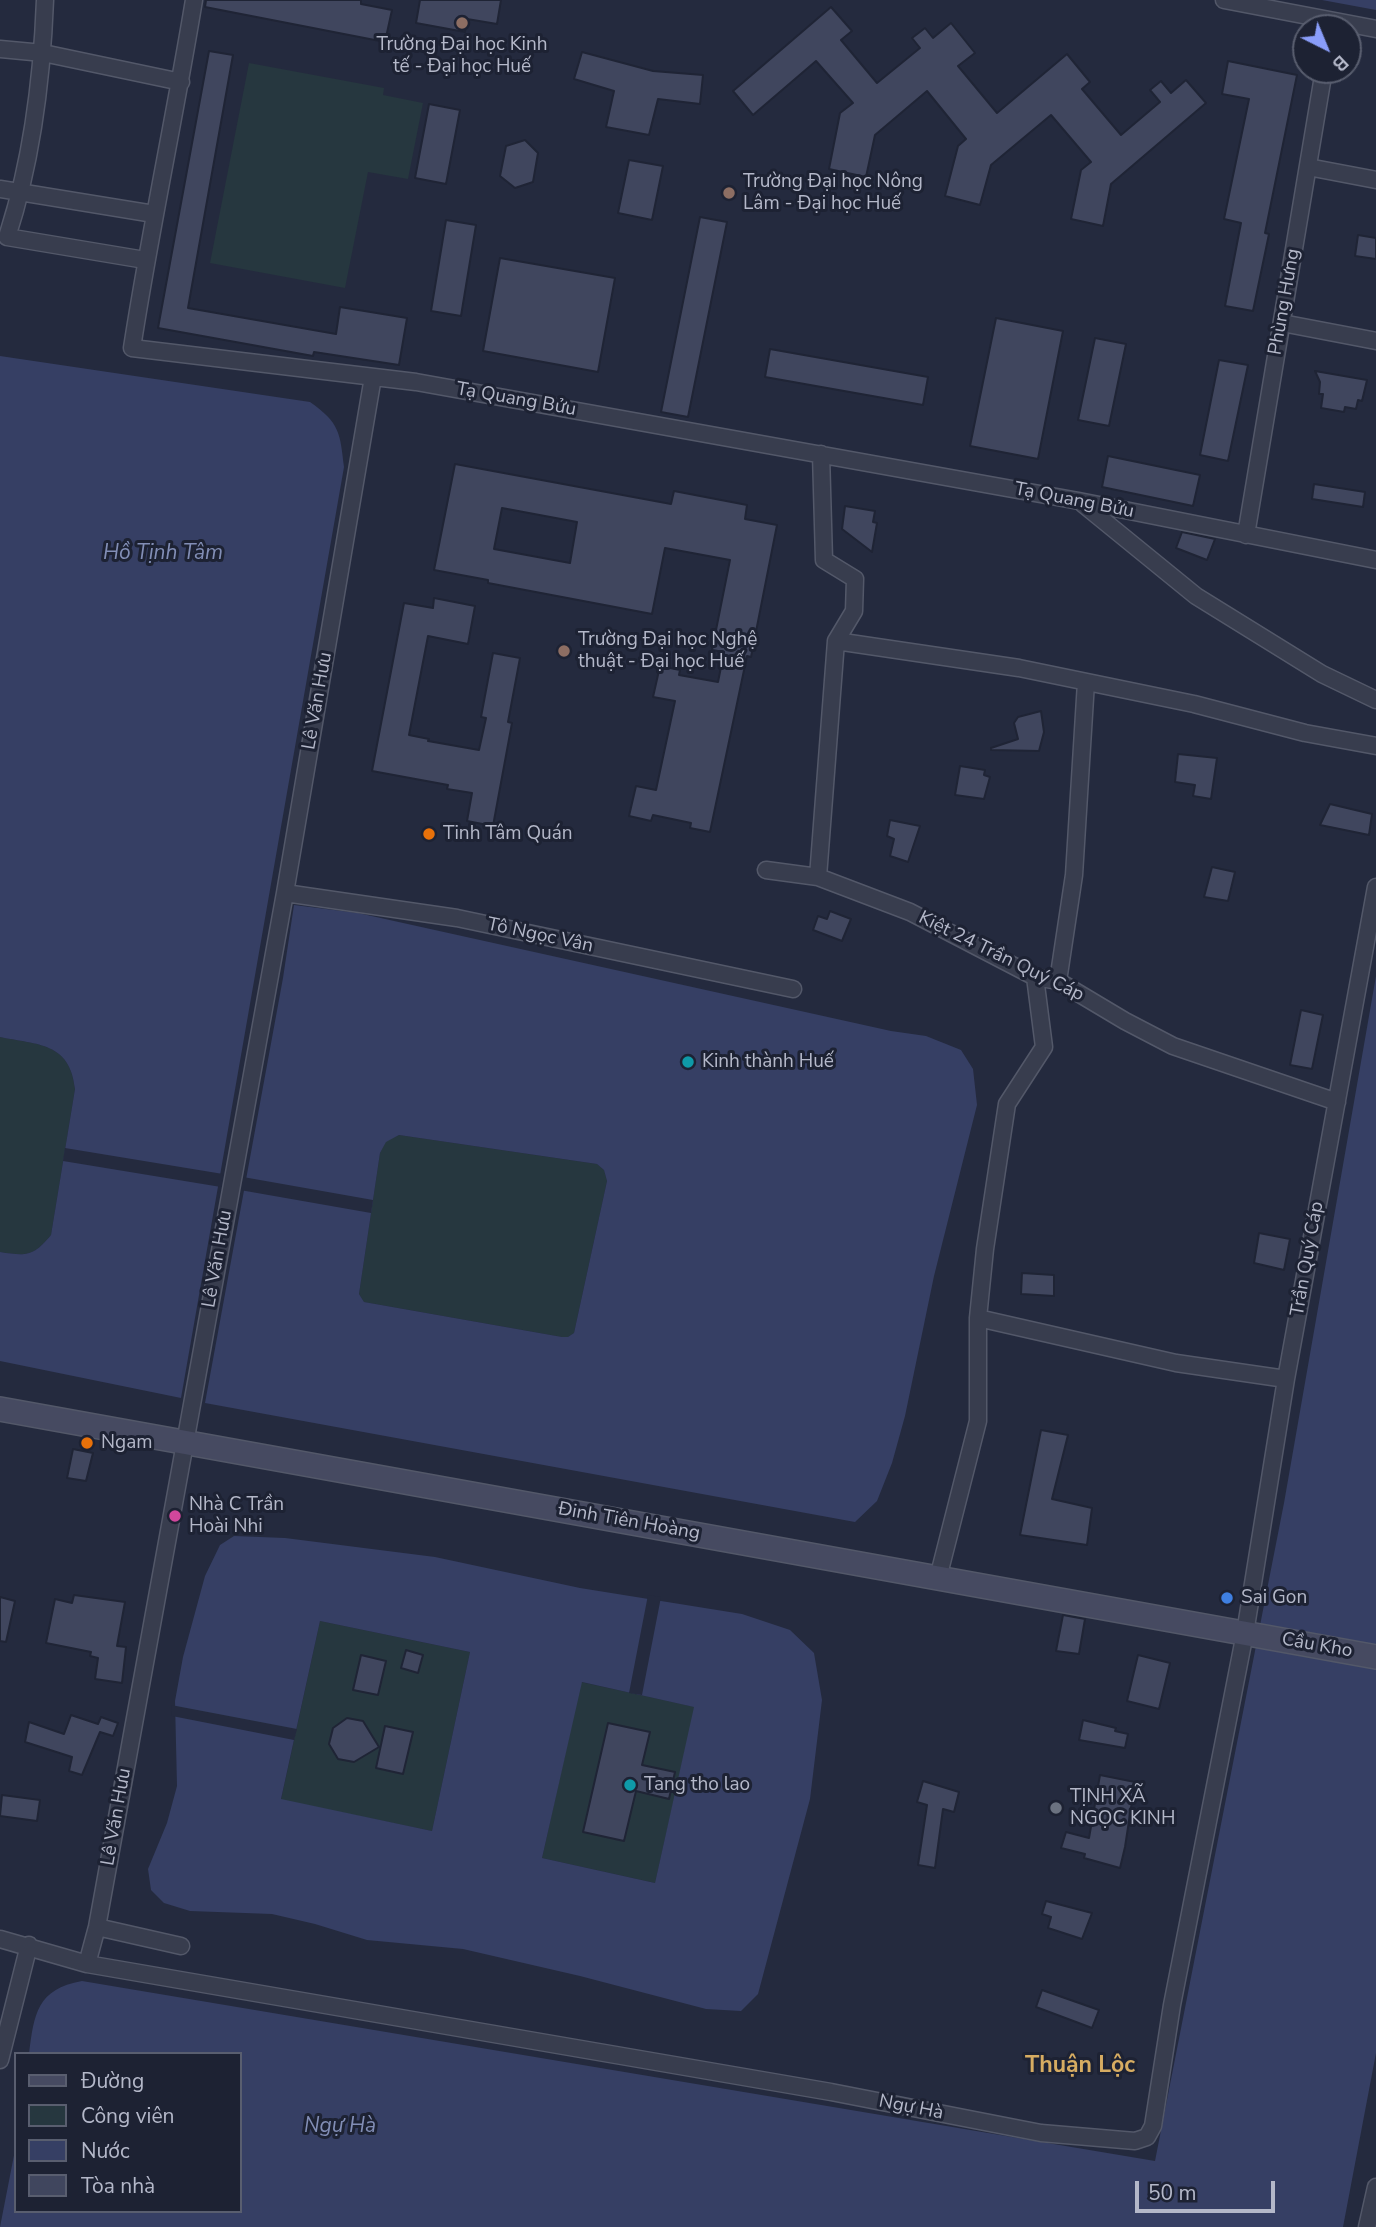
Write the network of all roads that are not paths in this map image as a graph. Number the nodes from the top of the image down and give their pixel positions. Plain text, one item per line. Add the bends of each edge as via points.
1 (45, 0) edge
2 (194, 0) edge
3 (1224, 0) edge
4 (1292, 15) edge
5 (0, 50) edge
6 (43, 53) junction
7 (181, 82) junction
8 (1322, 84) edge
9 (1308, 167) junction
10 (1376, 180) edge
11 (0, 189) edge
12 (22, 192) junction
13 (154, 214) junction
14 (145, 260) junction
15 (1282, 323) junction
16 (1376, 341) edge
17 (373, 377) junction
18 (821, 454) junction
19 (1079, 501) junction
20 (1245, 535) junction
21 (1376, 560) edge
22 (836, 641) junction
23 (1086, 682) junction
24 (1376, 700) edge
25 (1376, 746) edge
26 (765, 870) dead end
27 (818, 877) junction
28 (1376, 887) edge
29 (285, 893) junction
30 (1035, 977) junction
31 (1058, 981) junction
32 (793, 989) dead end
33 (1337, 1102) junction
34 (978, 1318) junction
35 (1286, 1379) junction
36 (0, 1409) edge
37 (185, 1443) junction
38 (938, 1578) junction
39 (1251, 1634) junction
40 (1376, 1657) edge
41 (97, 1927) junction
42 (0, 1939) edge
43 (29, 1945) junction
44 (181, 1946) dead end
45 (87, 1964) junction
46 (0, 2060) edge
47 (1376, 2187) edge
48 (1367, 2227) edge

1 - 6 street
2 - 7 street, Tạ Quang Bửu
3 - 4 street
5 - 6 street
6 - 7 street
6 - 12 street
7 - 13 street, Tạ Quang Bửu
8 - 9 street, Phùng Hưng
9 - 10 street
9 - 15 street, Phùng Hưng
11 - 12 street
12 - 13 street
12 - 14 street via 7,237
13 - 14 street, Tạ Quang Bửu
14 - 17 street, Tạ Quang Bửu via 132,348
15 - 16 street
15 - 20 street, Phùng Hưng
17 - 18 street, Tạ Quang Bửu
17 - 29 street, Lê Văn Hưu
18 - 19 street, Tạ Quang Bửu
18 - 22 street via 824,560 855,579 854,611
19 - 20 street, Tạ Quang Bửu
19 - 24 street via 1196,596 1322,674
20 - 21 street, Tạ Quang Bửu
22 - 23 street
22 - 27 street
23 - 25 street
23 - 31 street via 1074,875
26 - 27 street, Kiệt 24 Trần Quý Cáp
27 - 30 street, Kiệt 24 Trần Quý Cáp via 910,912
28 - 33 street, Trần Quý Cáp
29 - 32 street, Tô Ngọc Vân via 457,918
29 - 37 street, Lê Văn Hưu
30 - 31 street, Kiệt 24 Trần Quý Cáp
30 - 34 street via 1044,1047 1007,1104
31 - 33 street, Kiệt 24 Trần Quý Cáp via 1173,1045
33 - 35 street, Trần Quý Cáp
34 - 35 street via 1176,1363
34 - 38 street via 978,1421
35 - 39 street, Trần Quý Cáp
36 - 37 main road, Đinh Tiên Hoàng
37 - 38 main road, Đinh Tiên Hoàng
37 - 41 street, Lê Văn Hưu
38 - 39 main road, Đinh Tiên Hoàng
39 - 40 main road, Cầu Kho
39 - 45 street, Ngự Hà via 1172,2004 1153,2126 1147,2137 1135,2141 1041,2133 831,2092
41 - 44 street
41 - 45 street, Lê Văn Hưu
42 - 43 street
43 - 45 street
43 - 46 street
47 - 48 street

